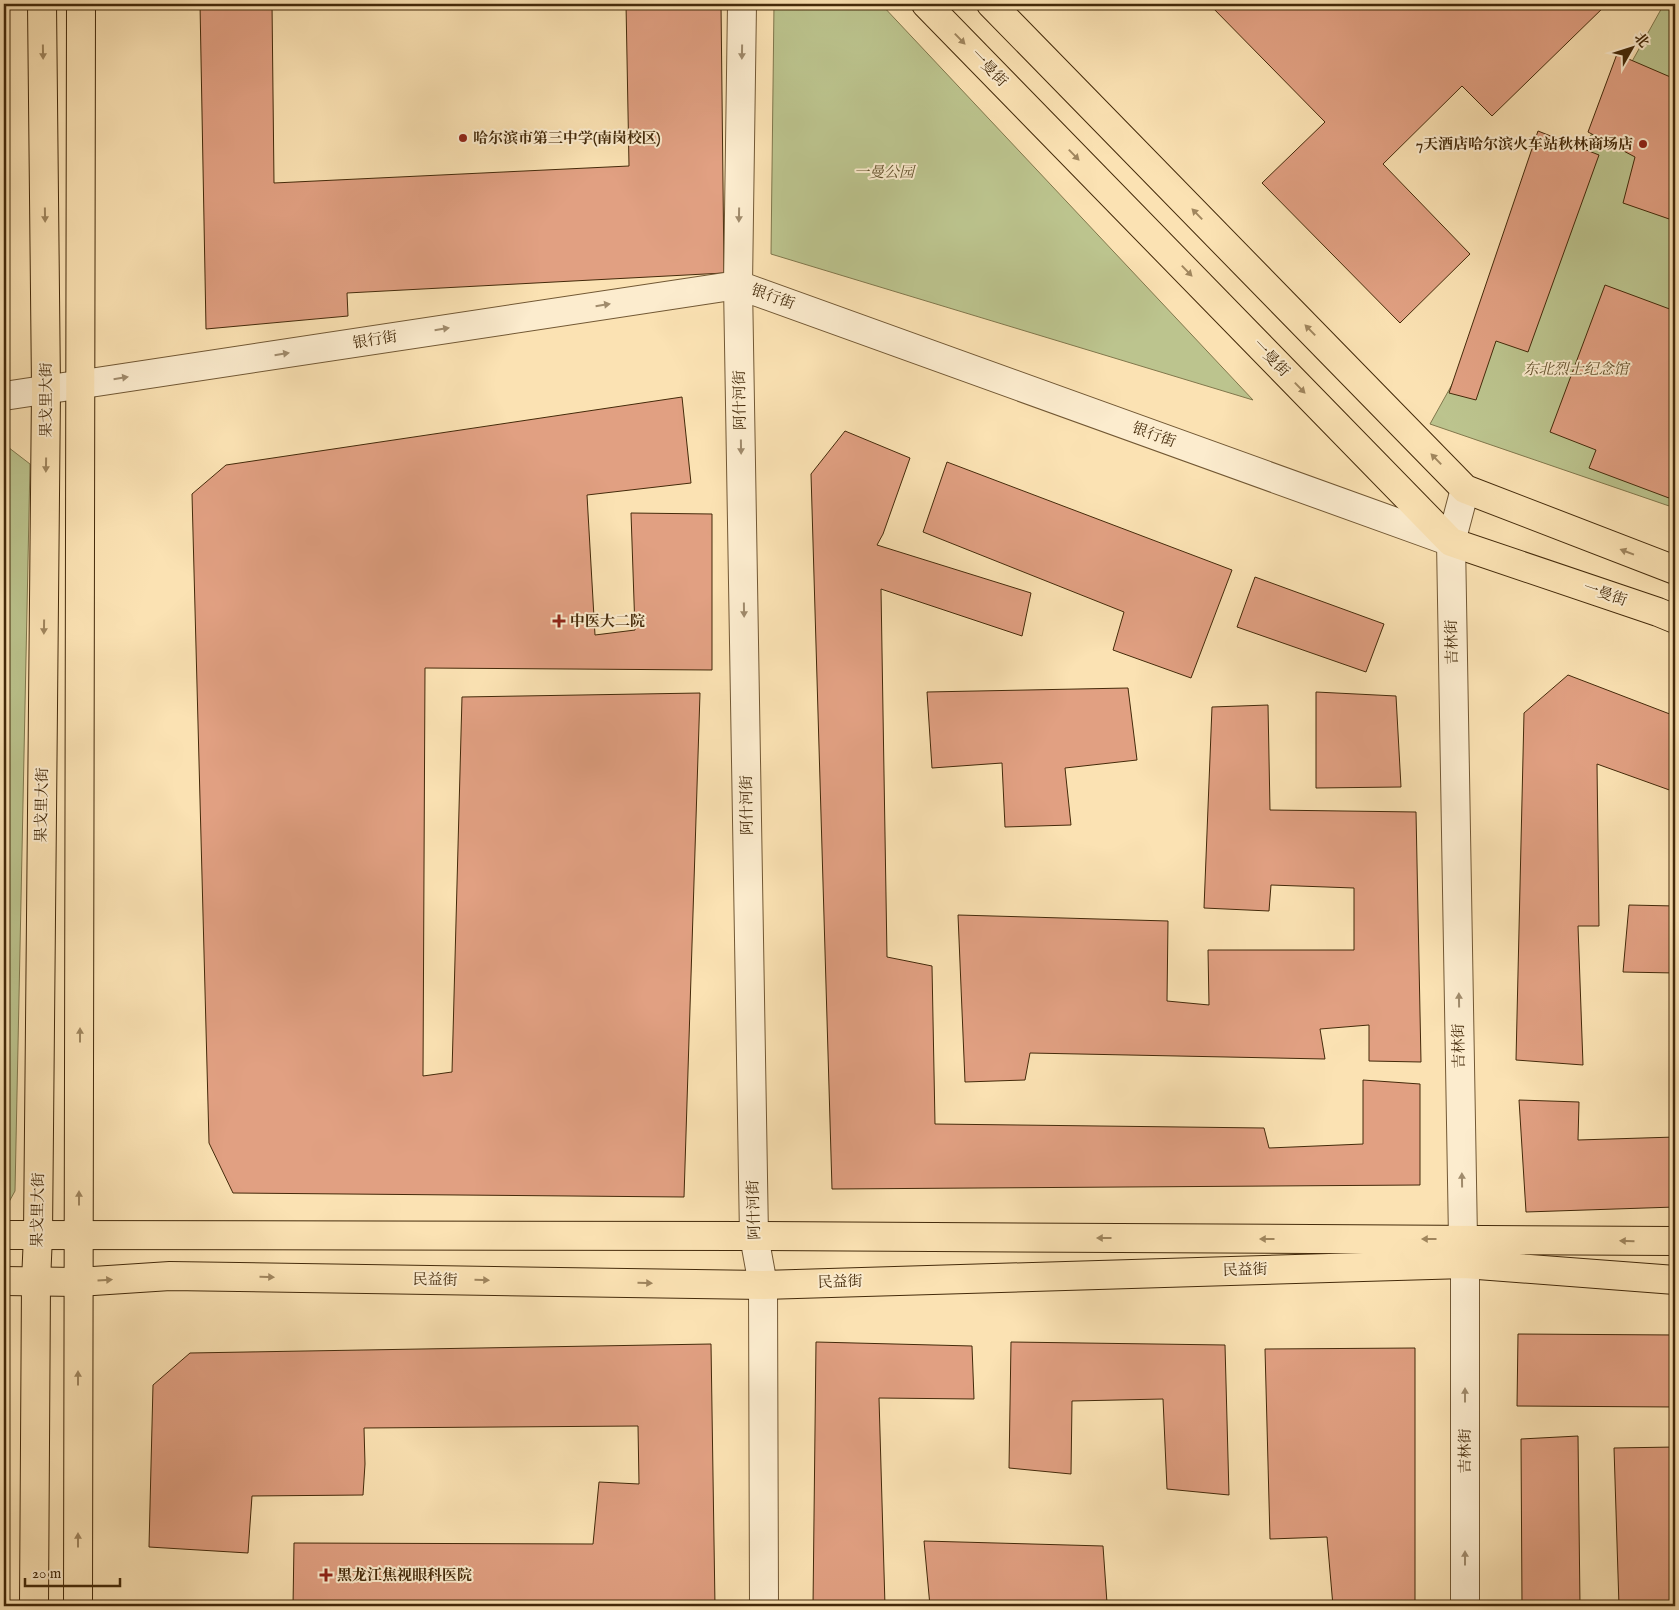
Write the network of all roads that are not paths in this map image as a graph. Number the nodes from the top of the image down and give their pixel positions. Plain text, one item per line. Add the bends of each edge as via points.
1 (42, 4) edge
2 (81, 4) edge
3 (742, 4) edge
4 (926, 4) edge
5 (992, 4) edge
6 (738, 284) junction
7 (81, 384) junction
8 (46, 389) junction
9 (4, 396) edge
10 (1465, 489) junction
11 (1451, 542) junction
12 (1675, 570) edge
13 (1670, 614) edge
14 (4, 1235) edge
15 (38, 1235) junction
16 (79, 1236) junction
17 (754, 1236) junction
18 (1675, 1242) edge
19 (1464, 1252) junction
20 (1675, 1280) edge
21 (4, 1281) edge
22 (36, 1282) junction
23 (78, 1282) junction
24 (763, 1285) junction
25 (34, 1606) edge
26 (78, 1606) edge
27 (764, 1606) edge
28 (1465, 1606) edge

1 -> 8 main road, 果戈里大街
2 - 7 main road
3 -> 6 street, 阿什河街
4 -> 11 main road, 一曼街
10 -> 5 main road
7 -> 6 street, 银行街
6 - 11 street, 银行街
6 -> 17 street, 阿什河街
7 - 8 street, 银行街
16 -> 7 main road
8 - 9 street, 银行街
8 -> 15 main road, 果戈里大街
10 - 11 street, 吉林街
12 -> 10 main road
11 - 13 main road, 一曼街
19 -> 11 street, 吉林街
14 - 15 main road, 民益街
15 - 16 main road, 民益街
15 - 22 main road, 果戈里大街
16 - 17 main road, 民益街
16 - 23 main road
19 -> 17 main road, 民益街
17 - 24 street, 阿什河街
18 -> 19 main road, 民益街
19 - 20 main road, 民益街
19 - 24 main road, 民益街
28 -> 19 street, 吉林街
21 - 22 main road, 民益街
22 - 23 main road, 民益街
22 - 25 main road, 果戈里大街
23 -> 24 main road, 民益街 via 170,1276
26 -> 23 main road
24 - 27 street, 阿什河街

